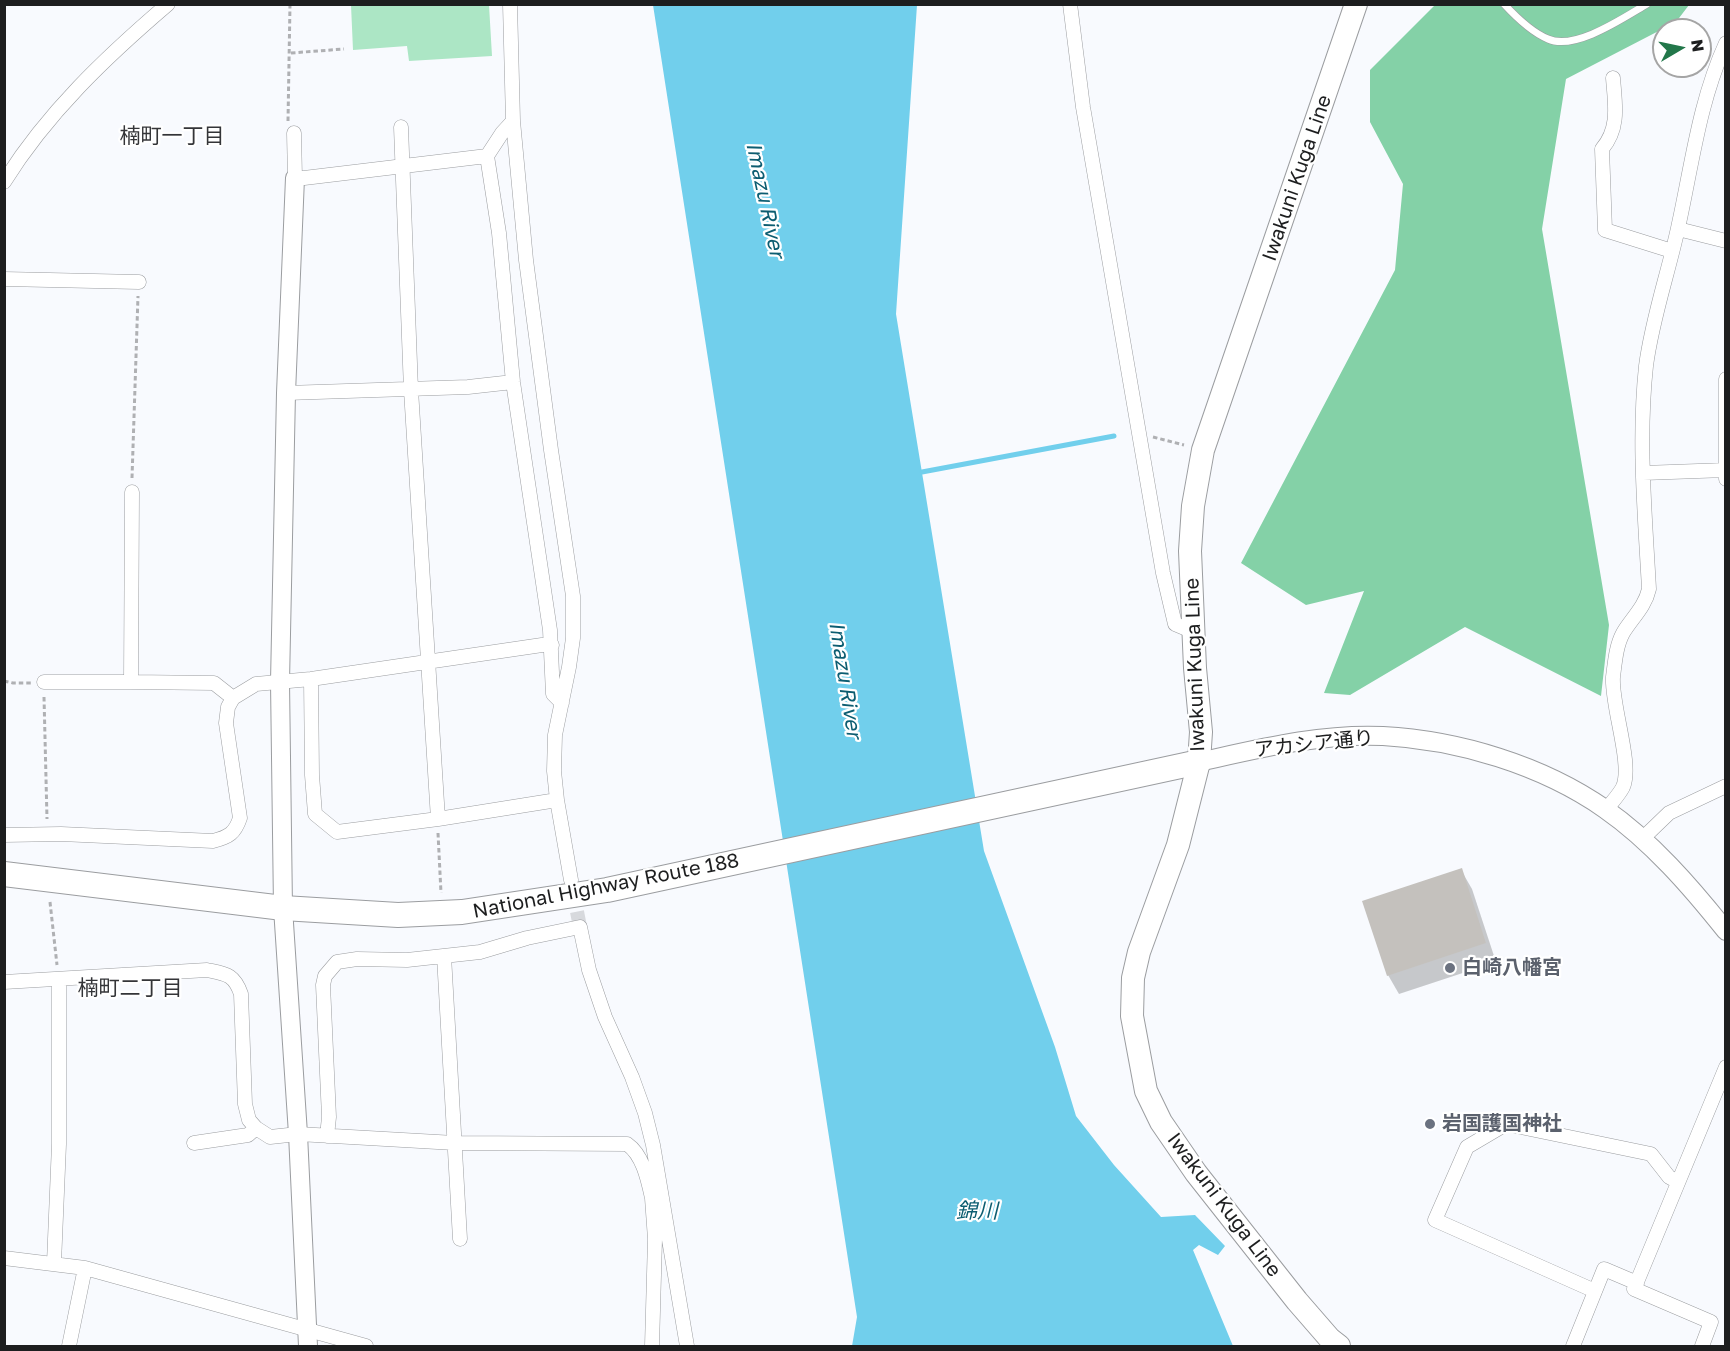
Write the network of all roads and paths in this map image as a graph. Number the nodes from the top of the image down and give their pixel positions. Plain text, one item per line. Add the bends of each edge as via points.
1 (168, 4) edge
2 (290, 4) edge
3 (510, 4) edge
4 (1070, 4) edge
5 (1356, 4) edge
6 (1504, 4) edge
7 (1647, 4) edge
8 (1725, 43) edge
9 (344, 49) dead end
10 (291, 53) junction
11 (1613, 78) dead end
12 (513, 121) junction
13 (401, 128) dead end
14 (294, 133) joint
15 (487, 156) junction
16 (403, 166) junction
17 (295, 178) junction
18 (4, 182) edge
19 (1678, 229) junction
20 (1725, 241) edge
21 (1672, 250) junction
22 (4, 279) edge
23 (138, 282) joint
24 (1725, 380) edge
25 (513, 382) junction
26 (411, 390) junction
27 (286, 393) junction
28 (1138, 433) junction
29 (1203, 450) junction
30 (1643, 473) junction
31 (1725, 473) edge
32 (132, 492) joint
33 (1194, 632) junction
34 (552, 645) junction
35 (428, 661) junction
36 (310, 679) junction
37 (4, 681) edge
38 (44, 682) junction
39 (130, 682) junction
40 (280, 682) junction
41 (233, 698) junction
42 (562, 703) junction
43 (1198, 762) junction
44 (1725, 786) edge
45 (557, 800) junction
46 (1606, 810) junction
47 (438, 819) junction
48 (47, 833) junction
49 (4, 835) edge
50 (1642, 838) junction
51 (4, 874) edge
52 (572, 880) tunnel mouth
53 (441, 897) dead end
54 (50, 902) dead end
55 (283, 908) junction
56 (1725, 931) edge
57 (444, 956) junction
58 (59, 981) junction
59 (4, 982) edge
60 (1725, 1067) edge
61 (256, 1128) junction
62 (298, 1134) junction
63 (327, 1136) junction
64 (194, 1143) dead end
65 (455, 1143) junction
66 (1678, 1182) junction
67 (657, 1198) junction
68 (460, 1239) dead end
69 (4, 1258) edge
70 (54, 1263) junction
71 (85, 1268) junction
72 (1637, 1283) junction
73 (1595, 1291) junction
74 (308, 1338) edge
75 (1331, 1344) edge
76 (69, 1347) edge
77 (366, 1347) edge
78 (652, 1347) edge
79 (687, 1347) edge
80 (1573, 1347) edge
81 (1702, 1347) edge

1 - 18 street via 116,48 56,111
2 - 10 path
3 - 12 street
4 - 28 street via 1083,107
5 - 29 main road, Iwakuni Kuga Line
6 - 7 lane via 1517,19 1549,40 1575,41
8 - 19 street via 1693,146
9 - 10 path
10 - 14 path via 288,124
11 - 21 street via 1615,126 1602,149 1605,230
12 - 15 street
12 - 42 street via 527,272 573,596 573,638
13 - 16 street
14 - 17 street
15 - 16 street
15 - 25 street via 499,233
16 - 17 street
16 - 26 street
17 - 27 street
19 - 20 street
19 - 21 street
21 - 30 street via 1647,363 1641,418
22 - 23 street
23 - 32 path
24 - 31 street
25 - 26 street
25 - 34 street
26 - 27 street
26 - 35 street
27 - 40 street
28 - 29 path
28 - 33 street via 1175,624
29 - 33 main road, Iwakuni Kuga Line via 1193,506
30 - 31 street
30 - 46 street via 1649,589 1618,643 1613,680 1624,774 1623,786
32 - 39 street
33 - 43 main road, Iwakuni Kuga Line via 1201,732
34 - 35 street
34 - 42 street via 553,694
35 - 36 street
35 - 47 street
36 - 40 street
36 - 47 street via 315,814 337,832
37 - 38 path
38 - 39 street
38 - 48 path
39 - 41 street via 214,683
40 - 41 street via 256,684
40 - 55 street
41 - 48 street via 226,723 240,818 227,838 213,841
42 - 45 street via 555,735
43 - 46 street, アカシア通り via 1327,738 1381,736 1425,741 1508,760 1580,793
43 - 55 highway, National Highway Route 188 via 519,905 398,915
43 - 75 main road, Iwakuni Kuga Line via 1178,845 1133,978 1132,1016 1139,1060 1146,1090 1161,1122 1196,1173
44 - 50 street via 1669,813
45 - 47 street
45 - 52 street
46 - 50 street, アカシア通り
47 - 53 path
48 - 49 street
50 - 56 street, アカシア通り
51 - 55 highway, National Highway Route 188
54 - 58 path
55 - 62 street
57 - 63 street via 338,962 325,976
57 - 65 street
57 - 67 street via 493,949 580,927 605,1017 645,1113 653,1145
58 - 59 street
58 - 61 street via 207,970 227,974 237,982 241,994 245,1104 249,1120
58 - 70 street
60 - 66 street
61 - 62 street via 270,1137
61 - 64 street via 248,1135
62 - 63 street
62 - 74 street
63 - 65 street
65 - 67 street via 627,1144 634,1149
65 - 68 street
66 - 72 street
66 - 73 street via 1651,1154 1506,1124 1467,1147 1435,1220
67 - 78 street
67 - 79 street
69 - 70 street
70 - 71 street
71 - 74 street
71 - 76 street
72 - 73 street via 1605,1269
72 - 81 street via 1634,1289 1711,1322
73 - 80 street
74 - 77 street

